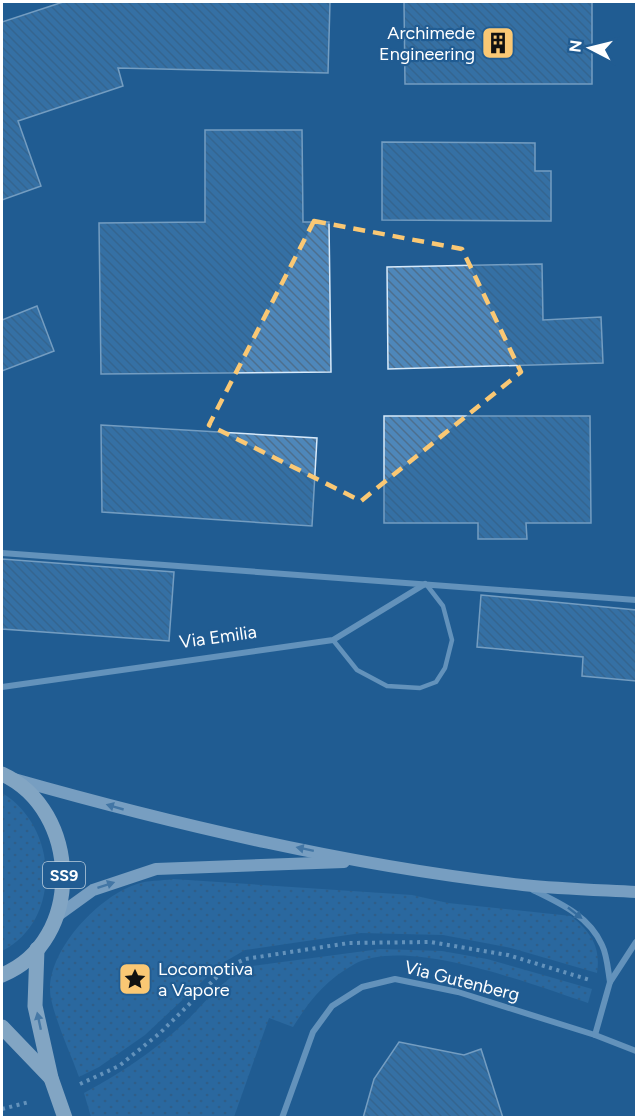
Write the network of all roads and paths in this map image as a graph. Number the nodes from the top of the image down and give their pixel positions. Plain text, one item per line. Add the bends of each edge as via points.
1 (2, 552) edge
2 (426, 584) junction
3 (636, 600) edge
4 (333, 640) junction
5 (2, 687) edge
6 (6, 776) edge
7 (362, 861) junction
8 (524, 885) junction
9 (636, 892) edge
10 (57, 916) junction
11 (636, 942) edge
12 (37, 949) junction
13 (2, 975) edge
14 (590, 980) dead end
15 (610, 982) junction
16 (2, 1027) edge
17 (595, 1035) junction
18 (636, 1051) edge
19 (51, 1078) junction
20 (80, 1084) dead end
21 (29, 1102) dead end
22 (2, 1109) edge
23 (65, 1118) edge
24 (282, 1118) edge

1 - 2 street
2 - 3 street
2 - 4 street, Via Emilia
2 - 4 lane via 443,606 452,640 445,668 436,682 420,688 387,686 357,670
4 - 5 street, Via Emilia
7 -> 6 main road via 142,815
6 - 10 main road, SS9 via 40,804 59,838 65,877
7 - 8 main road
10 -> 7 main road via 93,890 156,869
8 - 9 main road
8 -> 15 street via 572,910 587,923 602,945
10 - 12 main road, SS9
11 - 15 street
12 - 13 main road, SS9
19 -> 12 main road, SS9 via 35,1006
14 - 20 path via 508,955 430,942 349,943 245,959 226,968 160,1033 119,1066
15 - 17 street
16 - 19 main road, SS9
17 - 18 street, Via Gutenberg
17 - 24 street, Via Gutenberg via 459,992 395,979 362,987 332,1006 313,1032
19 - 23 main road, SS9
21 - 22 path

